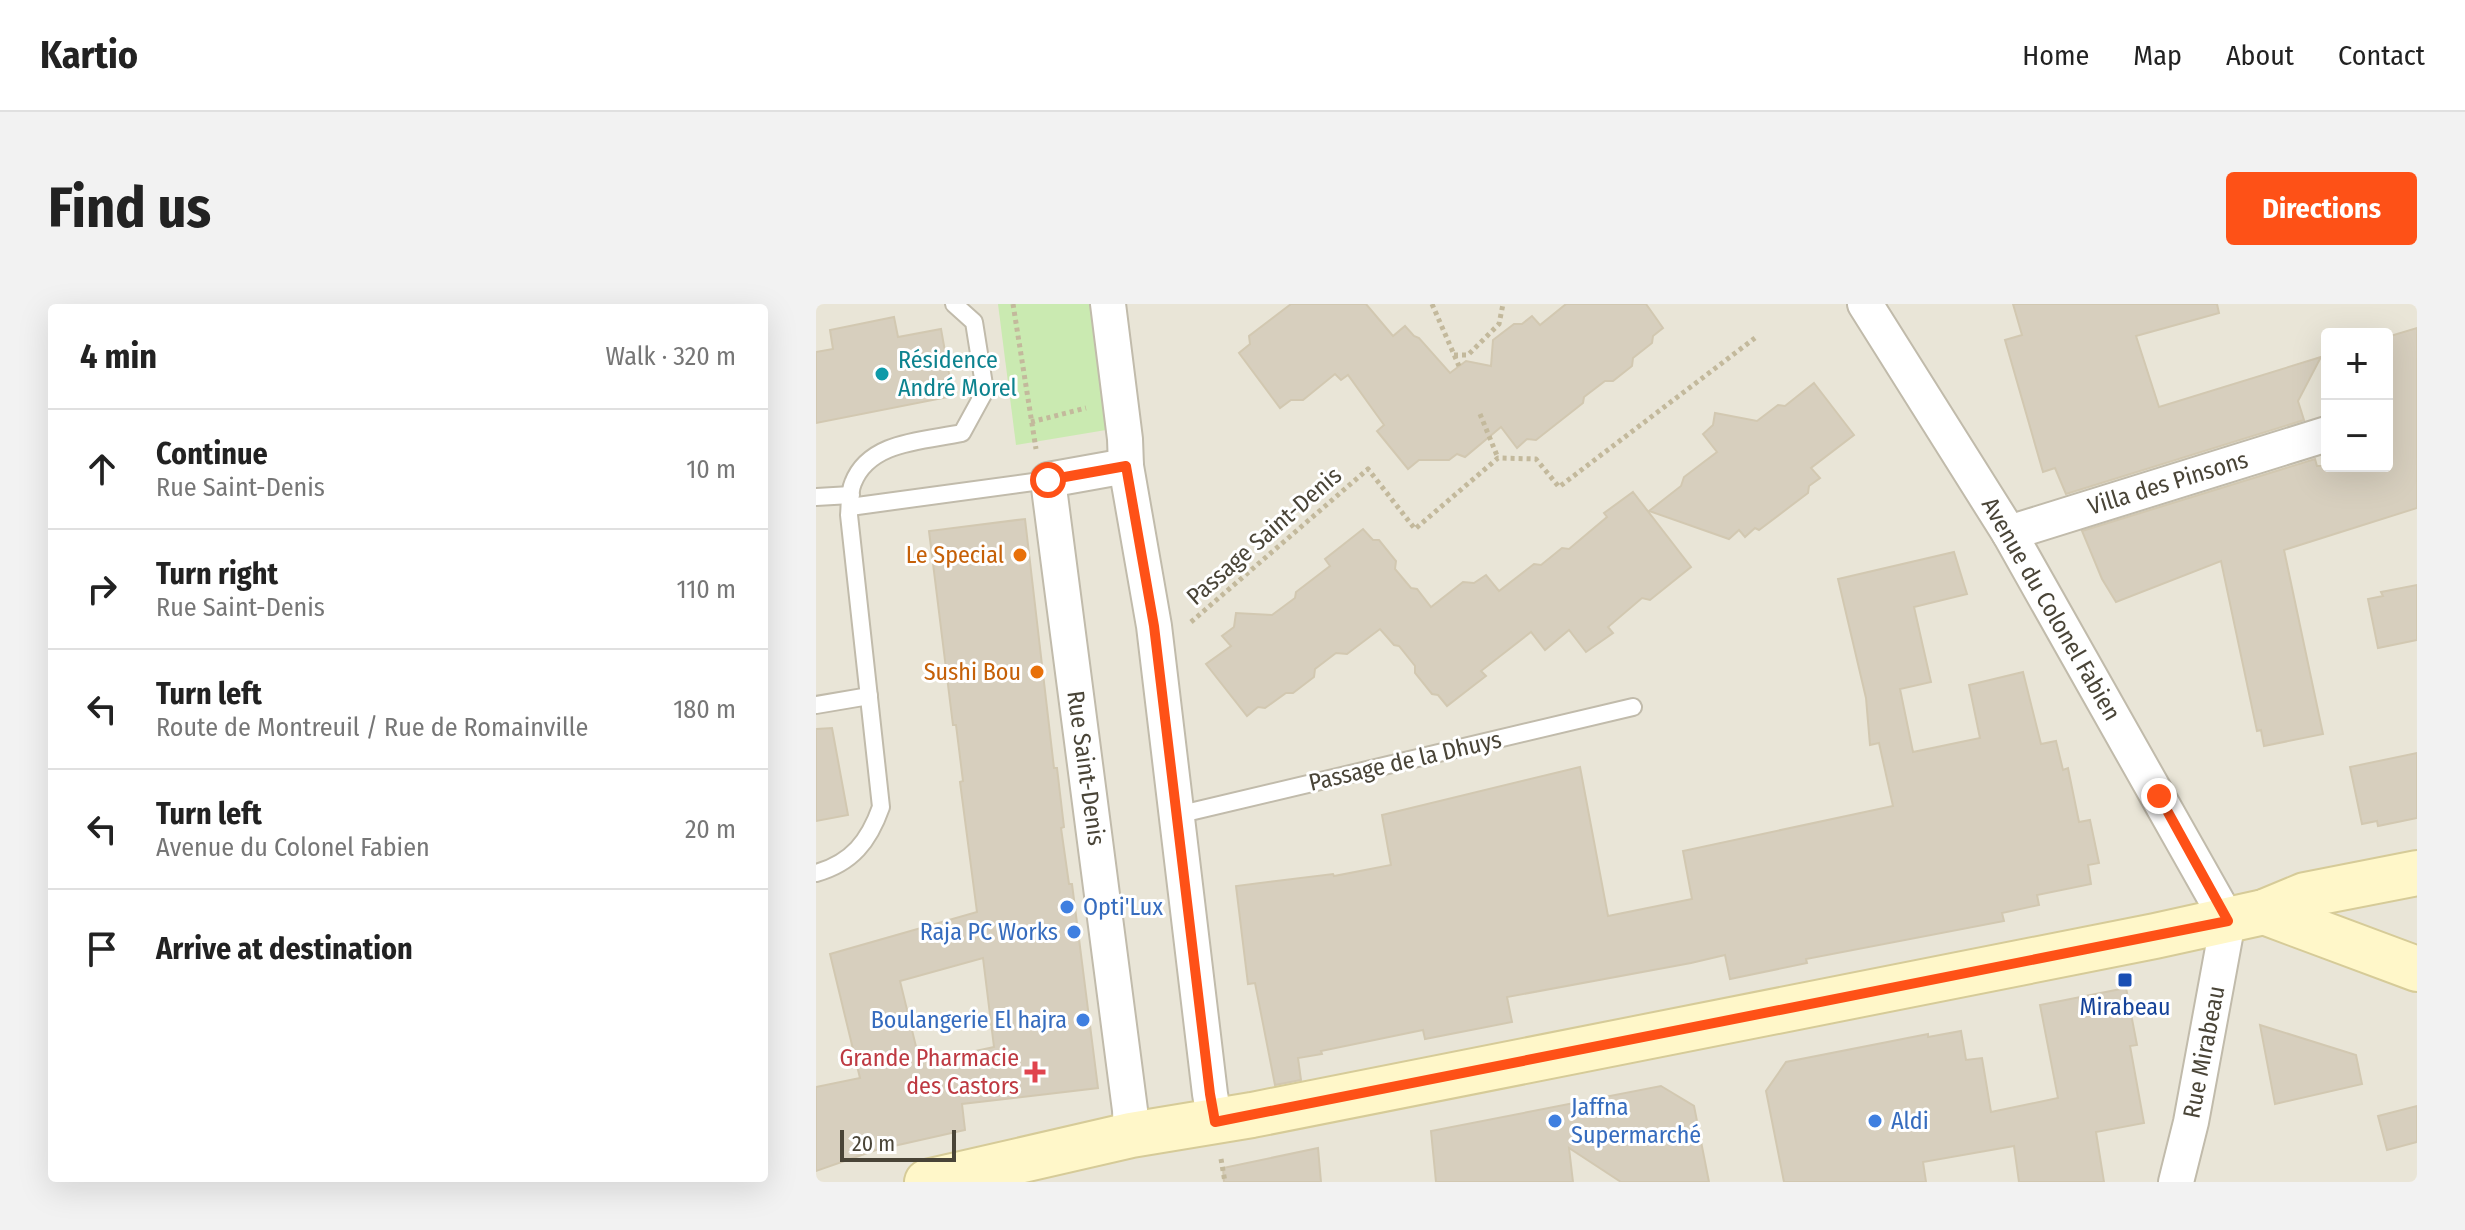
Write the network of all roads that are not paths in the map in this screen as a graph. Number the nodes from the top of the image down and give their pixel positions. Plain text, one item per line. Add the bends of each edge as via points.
1 (954, 304) edge
2 (1108, 304) edge
3 (1865, 304) edge
4 (2321, 436) edge
5 (1042, 465) junction
6 (1126, 466) junction
7 (816, 497) edge
8 (851, 501) junction
9 (2009, 533) junction
10 (869, 696) junction
11 (816, 705) edge
12 (1633, 707) dead end
13 (1177, 815) junction
14 (816, 873) edge
15 (2417, 873) edge
16 (2246, 916) junction
17 (2417, 969) edge
18 (1215, 1122) junction
19 (1131, 1135) junction
20 (927, 1182) edge
21 (2176, 1182) edge

1 - 8 lane via 974,322 985,391 962,433 884,449 867,462 853,484
2 - 6 street
3 - 9 street, Avenue du Colonel Fabien
4 - 9 street, Villa des Pinsons
5 - 6 street
5 - 8 lane
5 - 19 street, Rue Saint-Denis
6 - 13 street via 1154,626
7 - 8 lane
8 - 10 lane
9 - 16 street, Avenue du Colonel Fabien
10 - 11 lane
10 - 14 lane via 881,807 874,827 851,857
12 - 13 lane, Passage de la Dhuys
13 - 18 street
15 - 16 main road via 2305,895
16 - 17 main road
16 - 18 main road
16 - 21 street, Rue Mirabeau
18 - 19 main road
19 - 20 main road

